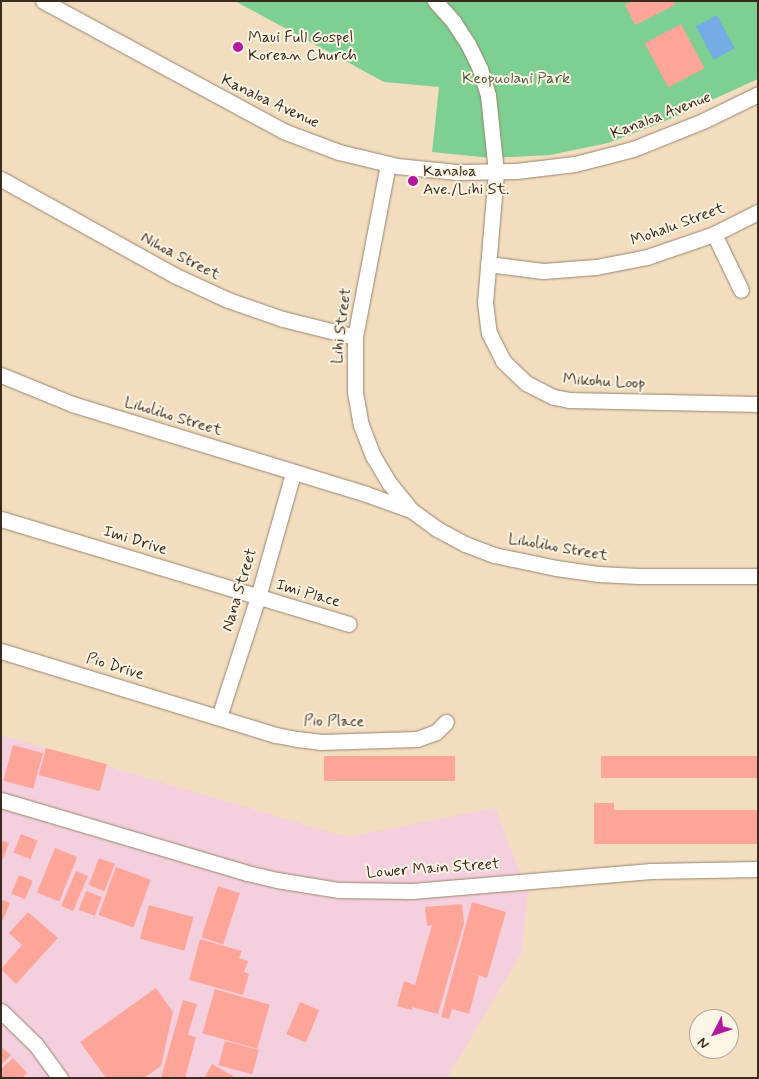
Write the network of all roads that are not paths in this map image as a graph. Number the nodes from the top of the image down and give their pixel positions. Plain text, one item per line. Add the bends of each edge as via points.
1 (43, 1) edge
2 (434, 1) edge
3 (758, 94) edge
4 (388, 164) junction
5 (496, 172) junction
6 (1, 179) edge
7 (758, 212) edge
8 (714, 234) junction
9 (488, 264) junction
10 (740, 290) dead end
11 (355, 337) junction
12 (1, 375) edge
13 (758, 404) edge
14 (382, 472) junction
15 (293, 473) junction
16 (366, 494) junction
17 (411, 510) junction
18 (1, 519) edge
19 (758, 576) edge
20 (258, 597) junction
21 (350, 624) dead end
22 (1, 651) edge
23 (219, 717) junction
24 (446, 722) dead end
25 (1, 800) edge
26 (758, 869) edge
27 (1, 1011) edge
28 (60, 1078) edge

1 - 4 street, Kanaloa Avenue via 283,132 339,152
2 - 5 street, Mikohu Loop via 453,21 480,69 488,95
3 - 5 street, Kanaloa Avenue via 703,121 633,148 575,164
4 - 5 street, Kanaloa Avenue via 457,172
4 - 11 street, Lihi Street
5 - 9 street, Mikohu Loop
6 - 11 street, Nihoa Street via 176,276 228,300 283,319
7 - 8 street, Mohalu Street
8 - 9 street, Mohalu Street via 647,257 596,267 543,271
8 - 10 street
9 - 13 street, Mikohu Loop via 484,302 489,333 504,361 539,391 569,400
11 - 14 street, Lihi Street via 355,392 362,425
12 - 15 street, Liholiho Street via 72,404
14 - 16 street
14 - 17 street, Lihi Street
15 - 16 street, Liholiho Street
15 - 20 street, Nana Street
16 - 17 street, Liholiho Street
17 - 19 street, Liholiho Street via 465,544 494,555 556,568 639,576
18 - 20 street, Imi Drive
20 - 21 street, Imi Place
20 - 23 street, Nana Street
22 - 23 street, Pio Drive
23 - 24 street, Pio Place via 276,735 320,742 417,740 436,732
25 - 26 street, Lower Main Street via 247,873 340,890 412,891 651,871
27 - 28 street via 36,1045

